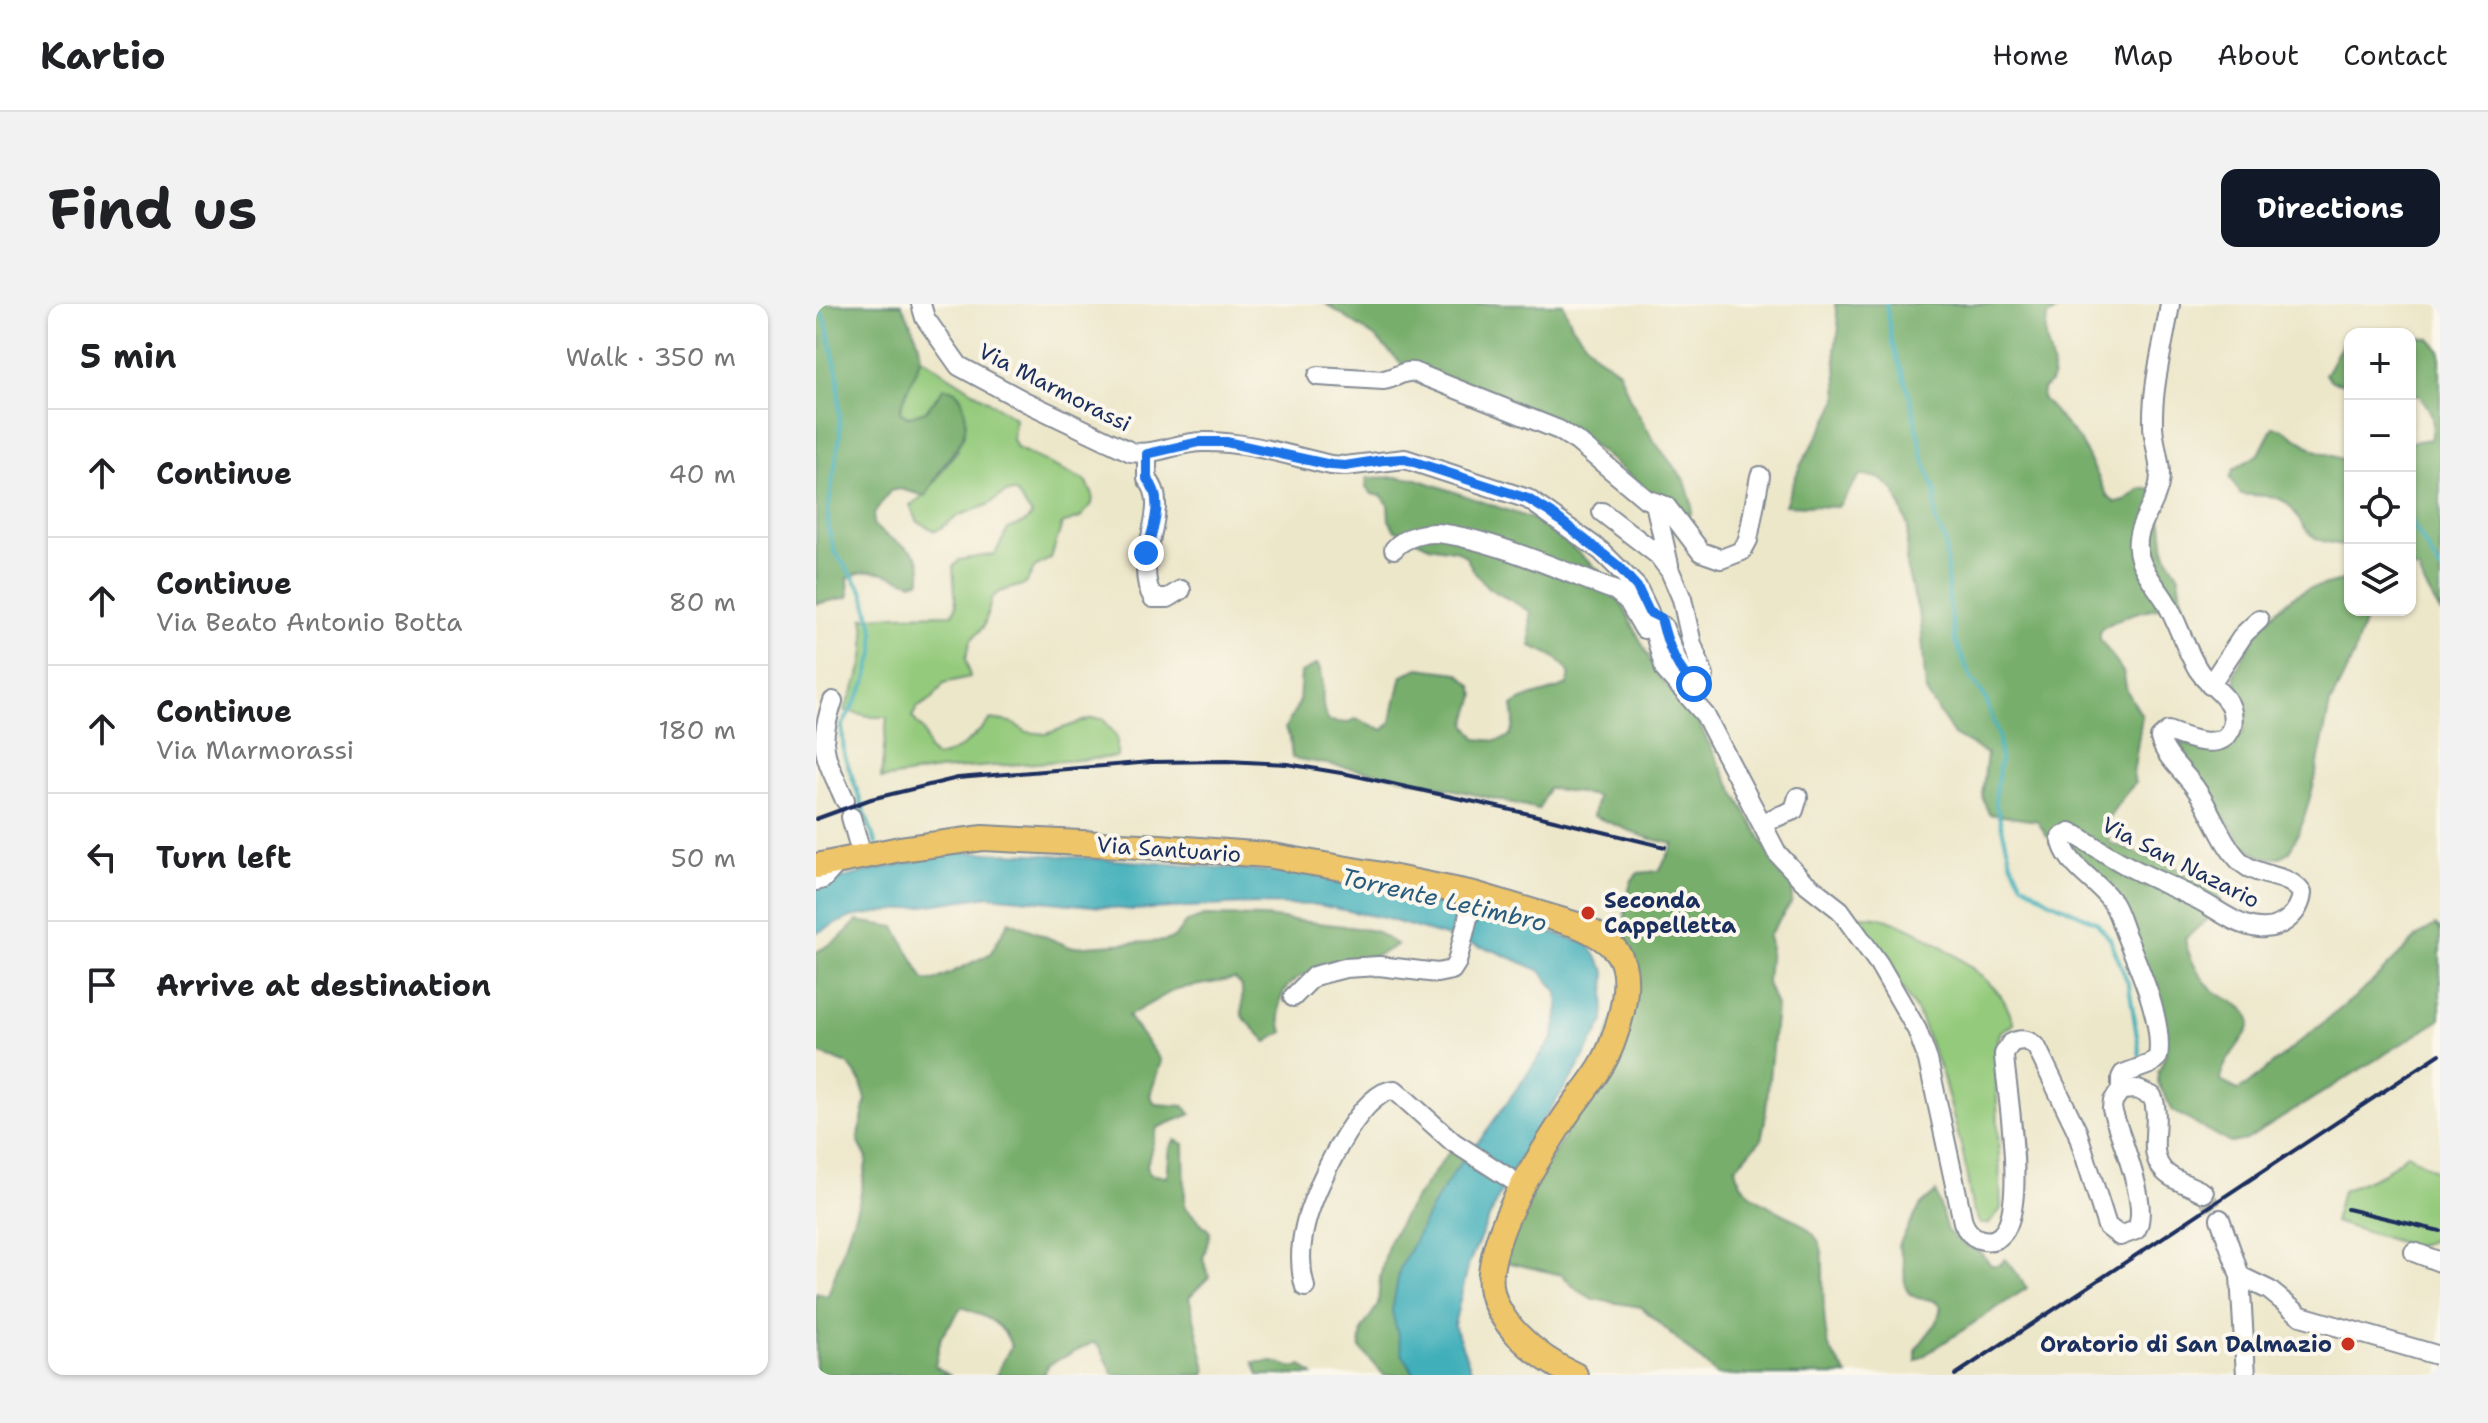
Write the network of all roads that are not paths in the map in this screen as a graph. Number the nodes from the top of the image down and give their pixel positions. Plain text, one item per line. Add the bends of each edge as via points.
1 (921, 304) edge
2 (2170, 304) edge
3 (1318, 376) dead end
4 (1147, 454) junction
5 (1760, 476) dead end
6 (1655, 503) junction
7 (1602, 512) dead end
8 (1394, 549) dead end
9 (1670, 571) junction
10 (1181, 590) dead end
11 (1649, 612) junction
12 (2259, 620) dead end
13 (1656, 644) junction
14 (2210, 685) junction
15 (833, 701) dead end
16 (1798, 797) dead end
17 (1762, 823) junction
18 (839, 861) edge
19 (816, 881) edge
20 (1472, 897) junction
21 (1293, 997) dead end
22 (2121, 1090) junction
23 (1518, 1184) junction
24 (2204, 1193) tunnel mouth
25 (2220, 1219) tunnel mouth
26 (2414, 1252) dead end
27 (2440, 1262) edge
28 (2240, 1276) junction
29 (1305, 1287) dead end
30 (2440, 1356) edge
31 (1575, 1375) edge
32 (2246, 1375) edge

1 - 4 street, Via Marmorassi via 959,366 1101,439
2 - 14 street, Via San Nazario via 2154,403 2159,485 2137,533 2137,545 2145,570
3 - 6 street via 1383,380 1407,371 1459,388 1559,430
4 - 10 street via 1147,479 1157,496 1145,563 1147,589 1153,598 1162,599
4 - 11 street, Via Marmorassi via 1199,442 1226,442 1331,465 1405,459 1528,499 1551,513 1618,566 1637,587
5 - 6 street via 1748,540 1732,557 1701,552 1666,506
6 - 9 street
7 - 9 street via 1658,555
8 - 13 street via 1424,534 1445,534 1616,591
9 - 11 street, Via Marmorassi via 1704,676 1699,684 1690,682 1679,665 1661,618
11 - 13 street
12 - 14 street
13 - 17 street via 1665,670 1705,715
14 - 22 street, Via San Nazario via 2233,711 2230,732 2212,742 2168,731 2160,738 2162,746 2196,788 2240,862 2295,884 2301,903 2275,927 2241,924 2070,832 2061,837 2065,853 2116,908 2139,965 2158,1037 2158,1057 2123,1074
15 - 18 street via 823,732 824,751 848,809
16 - 17 street via 1794,810
17 - 22 street via 1777,853 1840,910 1917,1030 1963,1222 1971,1235 1984,1240 1999,1237 2012,1217 2014,1170 2004,1054 2021,1040 2037,1048 2077,1131 2107,1226 2120,1236 2136,1230 2141,1219 2138,1194 2112,1109
18 - 19 street
18 - 20 main road, Via Santuario via 983,838 1160,847 1267,855
20 - 21 street via 1452,970 1345,968 1314,976
20 - 23 main road, Via Santuario via 1592,932 1618,953 1624,970 1619,1023 1607,1055
22 - 24 street via 2152,1096 2157,1107 2155,1158 2165,1173
23 - 29 street via 1453,1142 1395,1090 1386,1090 1342,1141 1312,1199 1302,1242
23 - 31 main road, Via Santuario via 1491,1273 1492,1288 1510,1326 1526,1345
25 - 28 street
26 - 27 street
28 - 30 street via 2269,1290 2301,1316
28 - 32 street

